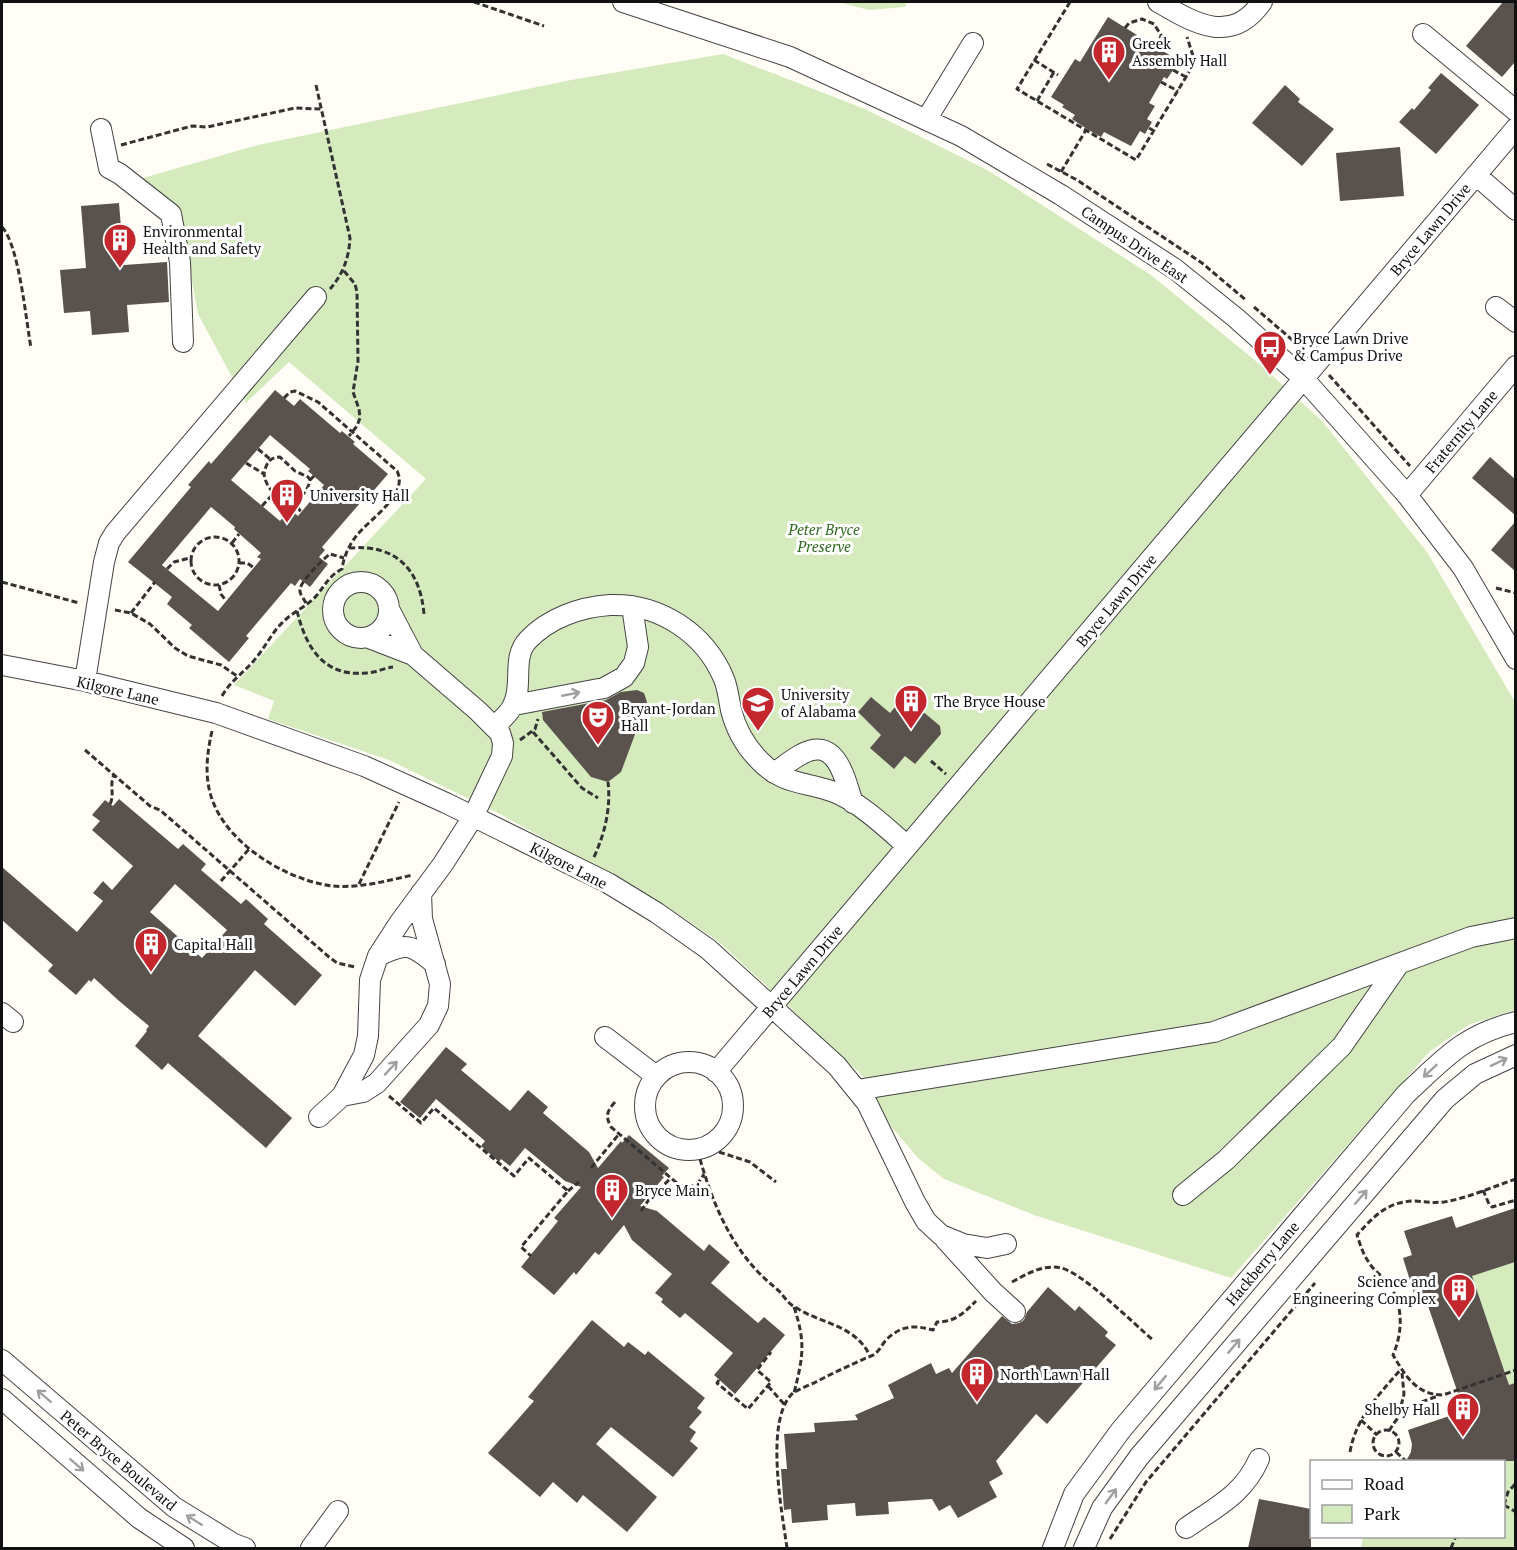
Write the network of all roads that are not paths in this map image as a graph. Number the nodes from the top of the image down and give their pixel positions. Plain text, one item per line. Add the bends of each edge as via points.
1 (623, 2) edge
2 (1158, 2) edge
3 (1262, 2) edge
4 (1423, 34) dead end
5 (973, 43) dead end
6 (1515, 111) edge
7 (926, 120) junction
8 (1515, 128) edge
9 (100, 129) dead end
10 (1476, 175) junction
11 (1515, 210) edge
12 (316, 297) road end
13 (1496, 306) dead end
14 (1515, 322) edge
15 (183, 342) dead end
16 (1515, 366) edge
17 (1303, 378) junction
18 (1407, 495) junction
19 (632, 606) junction
20 (390, 611) junction
21 (369, 638) junction
22 (412, 655) junction
23 (1515, 659) edge
24 (2, 665) edge
25 (85, 681) junction
26 (514, 705) junction
27 (495, 726) junction
28 (774, 772) junction
29 (853, 803) junction
30 (473, 817) junction
31 (907, 846) junction
32 (421, 893) junction
33 (1515, 928) edge
34 (378, 956) junction
35 (435, 964) junction
36 (1399, 964) junction
37 (772, 1006) junction
38 (1515, 1022) edge
39 (605, 1037) dead end
40 (1515, 1055) edge
41 (716, 1072) junction
42 (656, 1076) junction
43 (857, 1090) junction
44 (342, 1096) junction
45 (318, 1117) dead end
46 (1183, 1195) dead end
47 (941, 1235) junction
48 (1006, 1244) dead end
49 (1015, 1312) dead end
50 (2, 1360) edge
51 (2, 1399) edge
52 (1259, 1459) dead end
53 (338, 1511) dead end
54 (1186, 1528) dead end
55 (184, 1548) edge
56 (245, 1548) edge
57 (311, 1548) edge
58 (1053, 1548) edge
59 (1084, 1548) edge

1 - 7 street, Campus Drive East via 790,57
2 - 3 street via 1210,27 1230,25 1249,16
4 - 6 street
5 - 7 street
7 - 17 street, Campus Drive East via 1061,195 1175,269
8 - 10 street, Bryce Lawn Drive
9 - 15 street via 109,168 171,214 180,262
10 - 11 street
10 - 17 street, Bryce Lawn Drive
12 - 25 street via 115,533 104,562
13 - 14 street
16 - 18 street, Fraternity Lane
17 - 18 street, Campus Drive East
17 - 31 street, Bryce Lawn Drive
18 - 23 street, Campus Drive East via 1463,568
19 - 26 street via 592,606 541,627 522,650
26 -> 19 street via 604,688 624,677 634,663 638,647
19 - 28 street via 676,621 715,661 744,742
20 - 21 street via 384,628
20 - 21 street via 385,594 371,584 354,583 339,592 333,609 338,626 351,637
20 - 22 street
21 - 22 street
22 - 27 street
24 - 25 street, Kilgore Lane
25 - 30 street, Kilgore Lane via 216,713 364,766
26 - 27 street
27 - 30 street via 502,739 502,756
28 - 29 street via 834,792
28 - 29 street via 814,749 826,752 843,770
29 - 31 street
30 - 32 street
30 - 37 street, Kilgore Lane via 586,872 657,913 708,949
31 - 37 street, Bryce Lawn Drive
32 - 34 street
32 - 35 street via 422,919
33 - 36 street via 1471,937
34 - 35 street via 396,947 410,947
34 - 44 street via 370,980 369,1036 364,1055
44 -> 35 street via 363,1092 377,1083 429,1025 438,1006 440,984
36 - 43 street via 1215,1032
36 - 46 street via 1342,1046 1226,1160
37 - 41 street, Bryce Lawn Drive
37 - 43 street, Kilgore Lane via 837,1066
38 -> 58 street, Hackberry Lane via 1482,1032 1456,1046 1406,1094 1121,1430 1074,1494
39 - 42 street
59 -> 40 street via 1102,1508 1139,1457 1445,1099 1474,1074
41 - 42 street via 692,1062 673,1065
41 - 42 street via 732,1097 733,1112 719,1138 693,1150 677,1149 653,1132 646,1118 645,1103
43 - 47 street, Kilgore Lane via 926,1221
44 - 45 street
47 - 48 street, Kilgore Lane via 987,1248
47 - 49 street
56 -> 50 street, Peter Bryce Boulevard via 174,1507
51 -> 55 street, Peter Bryce Boulevard via 132,1512
52 - 54 street via 1237,1493
53 - 57 street

